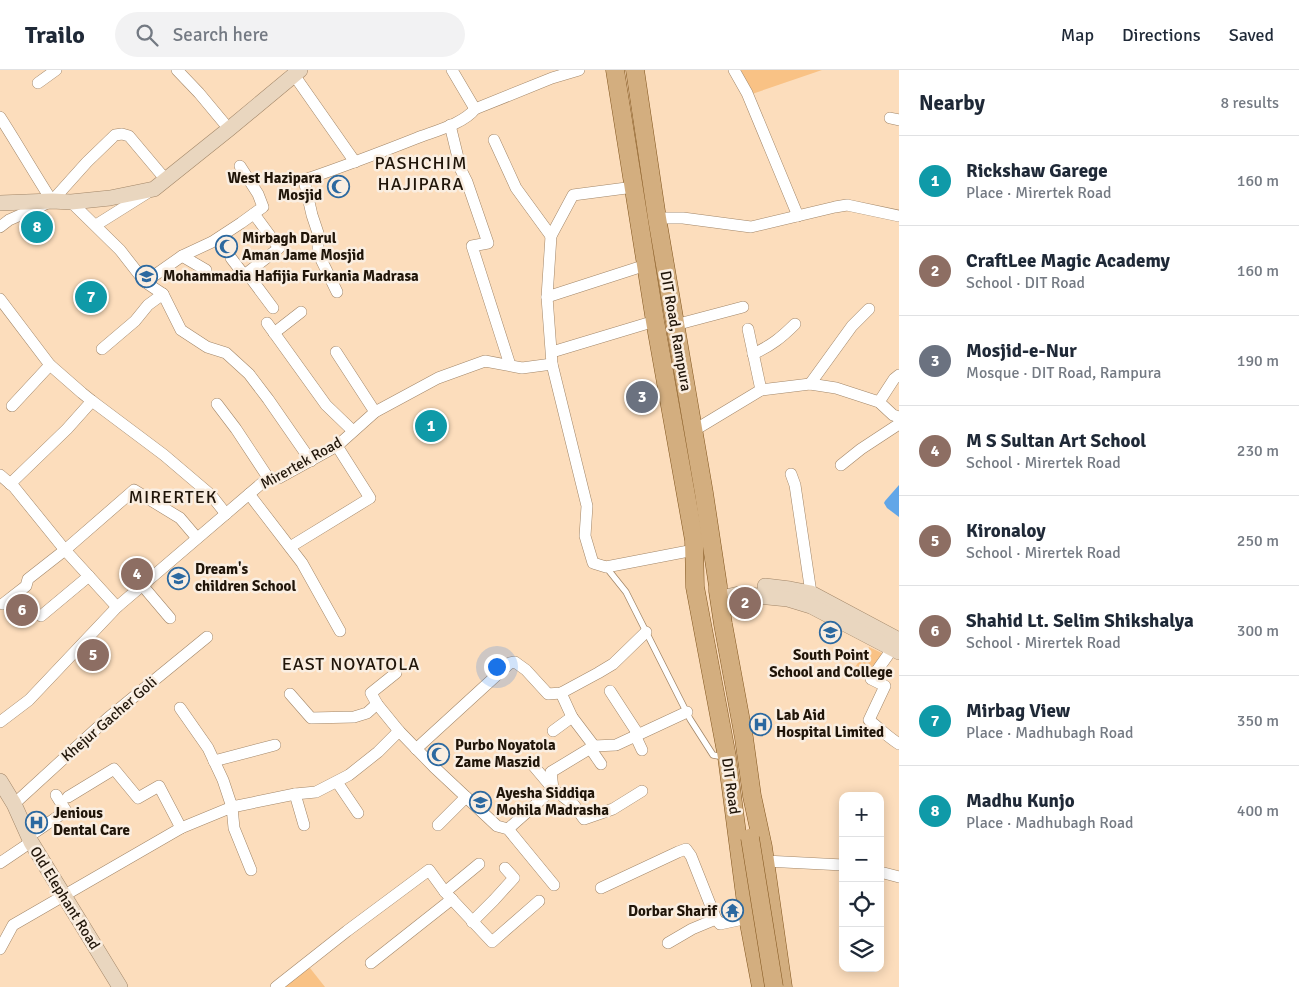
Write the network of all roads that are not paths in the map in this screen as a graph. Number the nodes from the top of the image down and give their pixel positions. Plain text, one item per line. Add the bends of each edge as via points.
1 (56, 70) edge
2 (177, 70) edge
3 (452, 70) edge
4 (579, 70) edge
5 (615, 70) edge
6 (635, 70) edge
7 (734, 70) edge
8 (297, 73) edge
9 (38, 83) dead end
10 (475, 109) junction
11 (0, 117) edge
12 (450, 125) junction
13 (229, 130) junction
14 (494, 140) dead end
15 (355, 162) junction
16 (240, 166) dead end
17 (160, 185) junction
18 (634, 186) junction
19 (52, 201) junction
20 (71, 202) junction
21 (0, 203) edge
22 (254, 214) junction
23 (798, 216) junction
24 (899, 216) edge
25 (657, 218) junction
26 (96, 225) junction
27 (0, 227) edge
28 (551, 236) junction
29 (182, 256) junction
30 (231, 258) dead end
31 (646, 265) junction
32 (206, 270) dead end
33 (247, 274) junction
34 (145, 282) junction
35 (337, 292) dead end
36 (162, 294) junction
37 (547, 297) junction
38 (0, 299) edge
39 (743, 307) dead end
40 (273, 308) dead end
41 (869, 309) dead end
42 (302, 312) dead end
43 (655, 321) junction
44 (267, 323) dead end
45 (796, 324) dead end
46 (675, 325) junction
47 (748, 329) dead end
48 (274, 333) junction
49 (102, 349) dead end
50 (336, 352) dead end
51 (753, 354) junction
52 (552, 358) junction
53 (50, 365) junction
54 (510, 365) junction
55 (899, 375) edge
56 (810, 384) junction
57 (761, 390) junction
58 (92, 401) junction
59 (879, 402) junction
60 (218, 404) dead end
61 (12, 406) dead end
62 (375, 412) junction
63 (899, 417) edge
64 (899, 424) edge
65 (353, 431) junction
66 (693, 431) junction
67 (337, 446) junction
68 (311, 461) junction
69 (841, 465) dead end
70 (791, 474) dead end
71 (0, 475) edge
72 (269, 479) junction
73 (10, 484) junction
74 (249, 494) junction
75 (226, 514) junction
76 (197, 538) junction
77 (290, 547) junction
78 (65, 550) junction
79 (694, 550) junction
80 (606, 567) junction
81 (89, 576) junction
82 (142, 585) junction
83 (695, 587) junction
84 (718, 593) junction
85 (811, 593) junction
86 (3, 604) dead end
87 (117, 607) junction
88 (41, 616) dead end
89 (170, 618) dead end
90 (340, 631) dead end
91 (646, 632) junction
92 (207, 637) dead end
93 (896, 646) edge
94 (396, 673) dead end
95 (610, 692) dead end
96 (561, 693) junction
97 (290, 694) dead end
98 (378, 704) junction
99 (180, 708) dead end
100 (687, 712) junction
101 (572, 717) junction
102 (0, 722) edge
103 (399, 731) junction
104 (553, 731) dead end
105 (636, 735) junction
106 (899, 744) edge
107 (275, 746) dead end
108 (592, 747) junction
109 (416, 749) junction
110 (642, 750) dead end
111 (727, 758) junction
112 (214, 761) junction
113 (532, 764) dead end
114 (601, 764) dead end
115 (0, 781) edge
116 (337, 782) junction
117 (553, 789) junction
118 (642, 791) dead end
119 (296, 794) junction
120 (752, 796) junction
121 (466, 797) junction
122 (14, 804) junction
123 (232, 809) junction
124 (358, 813) dead end
125 (304, 825) dead end
126 (438, 825) dead end
127 (181, 828) junction
128 (508, 829) junction
129 (30, 840) junction
130 (765, 861) junction
131 (0, 863) edge
132 (479, 864) dead end
133 (839, 865) edge
134 (742, 866) junction
135 (505, 868) dead end
136 (251, 870) dead end
137 (884, 873) edge
138 (899, 878) edge
139 (554, 884) dead end
140 (601, 888) dead end
141 (63, 895) junction
142 (448, 896) junction
143 (539, 902) dead end
144 (748, 918) junction
145 (716, 919) junction
146 (472, 922) junction
147 (668, 943) dead end
148 (0, 949) edge
149 (371, 963) dead end
150 (120, 987) edge
151 (276, 987) edge
152 (760, 987) edge
153 (774, 987) edge
154 (783, 987) edge

1 - 9 street
2 - 13 street
3 - 10 street
4 - 10 street
5 - 18 main road, DIT Road, Rampura
6 - 25 main road, DIT Road, Rampura
7 - 23 street via 747,93
8 - 13 street
8 - 15 street
10 - 12 street
11 - 19 street
12 - 15 street
12 - 54 street via 461,170 488,242 472,246
13 - 17 street
14 - 28 street via 516,188
15 - 35 street via 304,180 318,233 318,254
16 - 22 street via 263,207
17 - 19 street via 129,136 115,135
17 - 20 street via 110,198
17 - 26 street
18 - 28 street via 573,195
18 - 31 main road, DIT Road, Rampura
19 - 20 street
19 - 21 street
19 - 27 street via 8,220
20 - 26 street
22 - 29 street via 212,242
22 - 33 street via 279,248
23 - 24 street via 847,205
23 - 25 street via 751,227
25 - 46 main road, DIT Road, Rampura
26 - 34 street
28 - 37 street
29 - 32 street
29 - 34 street
30 - 33 street via 244,275
31 - 37 street
31 - 43 main road, DIT Road, Rampura
33 - 40 street
34 - 36 street
36 - 49 street
36 - 68 street via 181,330 207,347 226,352 249,374
37 - 52 street
38 - 53 street
39 - 46 street
41 - 56 street via 852,326
42 - 48 street
43 - 52 street, Mirertek Road
43 - 79 main road, DIT Road, Rampura
44 - 48 street
45 - 51 street via 768,347
46 - 66 main road, DIT Road, Rampura
47 - 51 street
48 - 65 street via 326,405
50 - 62 street
51 - 57 street
52 - 54 street, Mirertek Road via 522,368
52 - 80 street via 587,506 585,536 593,563
53 - 58 street
53 - 61 street
54 - 62 street, Mirertek Road via 485,361 438,378
55 - 59 street
56 - 57 street
56 - 59 street via 836,388
57 - 66 street
58 - 73 street
58 - 75 street via 164,455 211,495
59 - 63 street
60 - 72 street
62 - 65 street, Mirertek Road
64 - 69 street
65 - 67 street, Mirertek Road
66 - 84 main road, DIT Road, Rampura
67 - 68 street, Mirertek Road
67 - 77 street via 370,498
68 - 72 street, Mirertek Road via 279,478
70 - 85 street
71 - 73 street
72 - 74 street, Mirertek Road
73 - 78 street
74 - 75 street, Mirertek Road
74 - 77 street
75 - 76 street, Mirertek Road
76 - 78 street via 180,518 134,490
76 - 82 street, Mirertek Road
77 - 90 street
78 - 81 street
78 - 86 street
79 - 80 street
79 - 83 main road, DIT Road, Rampura
80 - 91 lane via 626,592
81 - 87 street
81 - 88 street
82 - 87 street, Mirertek Road
82 - 89 street
83 - 84 main road
83 - 111 main road, DIT Road
84 - 85 street via 768,586
84 - 93 street via 726,597 739,594 788,599 811,606
84 - 120 main road, DIT Road
85 - 93 street
87 - 102 street, Mirertek Road via 29,700
91 - 96 street via 613,664
91 - 100 lane
92 - 122 street, Khejur Gacher Goli via 108,718
93 - 106 street via 871,679 884,686 869,720
94 - 98 street via 371,693
95 - 105 street
96 - 101 street
96 - 109 street via 548,694 526,670 510,662
97 - 98 street via 306,718 354,717 367,713
98 - 103 street
99 - 112 street
100 - 105 street
100 - 111 lane via 712,755
101 - 104 street
101 - 108 street
103 - 109 street
103 - 116 street via 378,752
105 - 108 street via 616,745
105 - 110 street
107 - 112 street
108 - 114 street
108 - 117 street via 550,772
109 - 121 street
111 - 134 main road, DIT Road
112 - 123 street
113 - 117 street
115 - 122 street, Old Elephant Road
116 - 119 street via 316,792
116 - 124 street
117 - 118 street via 574,805 584,819 613,809
117 - 128 street
119 - 123 street
119 - 125 street
120 - 130 main road, DIT Road
120 - 153 main road, bridge via 750,838
121 - 126 street
121 - 128 street via 497,826
122 - 129 street, Old Elephant Road
123 - 127 street
123 - 136 street via 234,828
127 - 129 street via 159,786 138,798 114,769 62,796 66,811
127 - 141 street
128 - 139 street
129 - 131 street
129 - 141 street, Old Elephant Road
130 - 133 street
130 - 134 street
130 - 154 main road, DIT Road
132 - 142 street
134 - 144 main road, DIT Road
135 - 146 street via 514,878
137 - 138 street
140 - 145 street via 686,849
141 - 148 street via 13,925
141 - 150 street, Old Elephant Road
142 - 146 street
142 - 149 street
142 - 151 street via 429,870
143 - 146 street via 492,942
144 - 145 street via 720,924
144 - 152 main road, DIT Road
145 - 147 street

